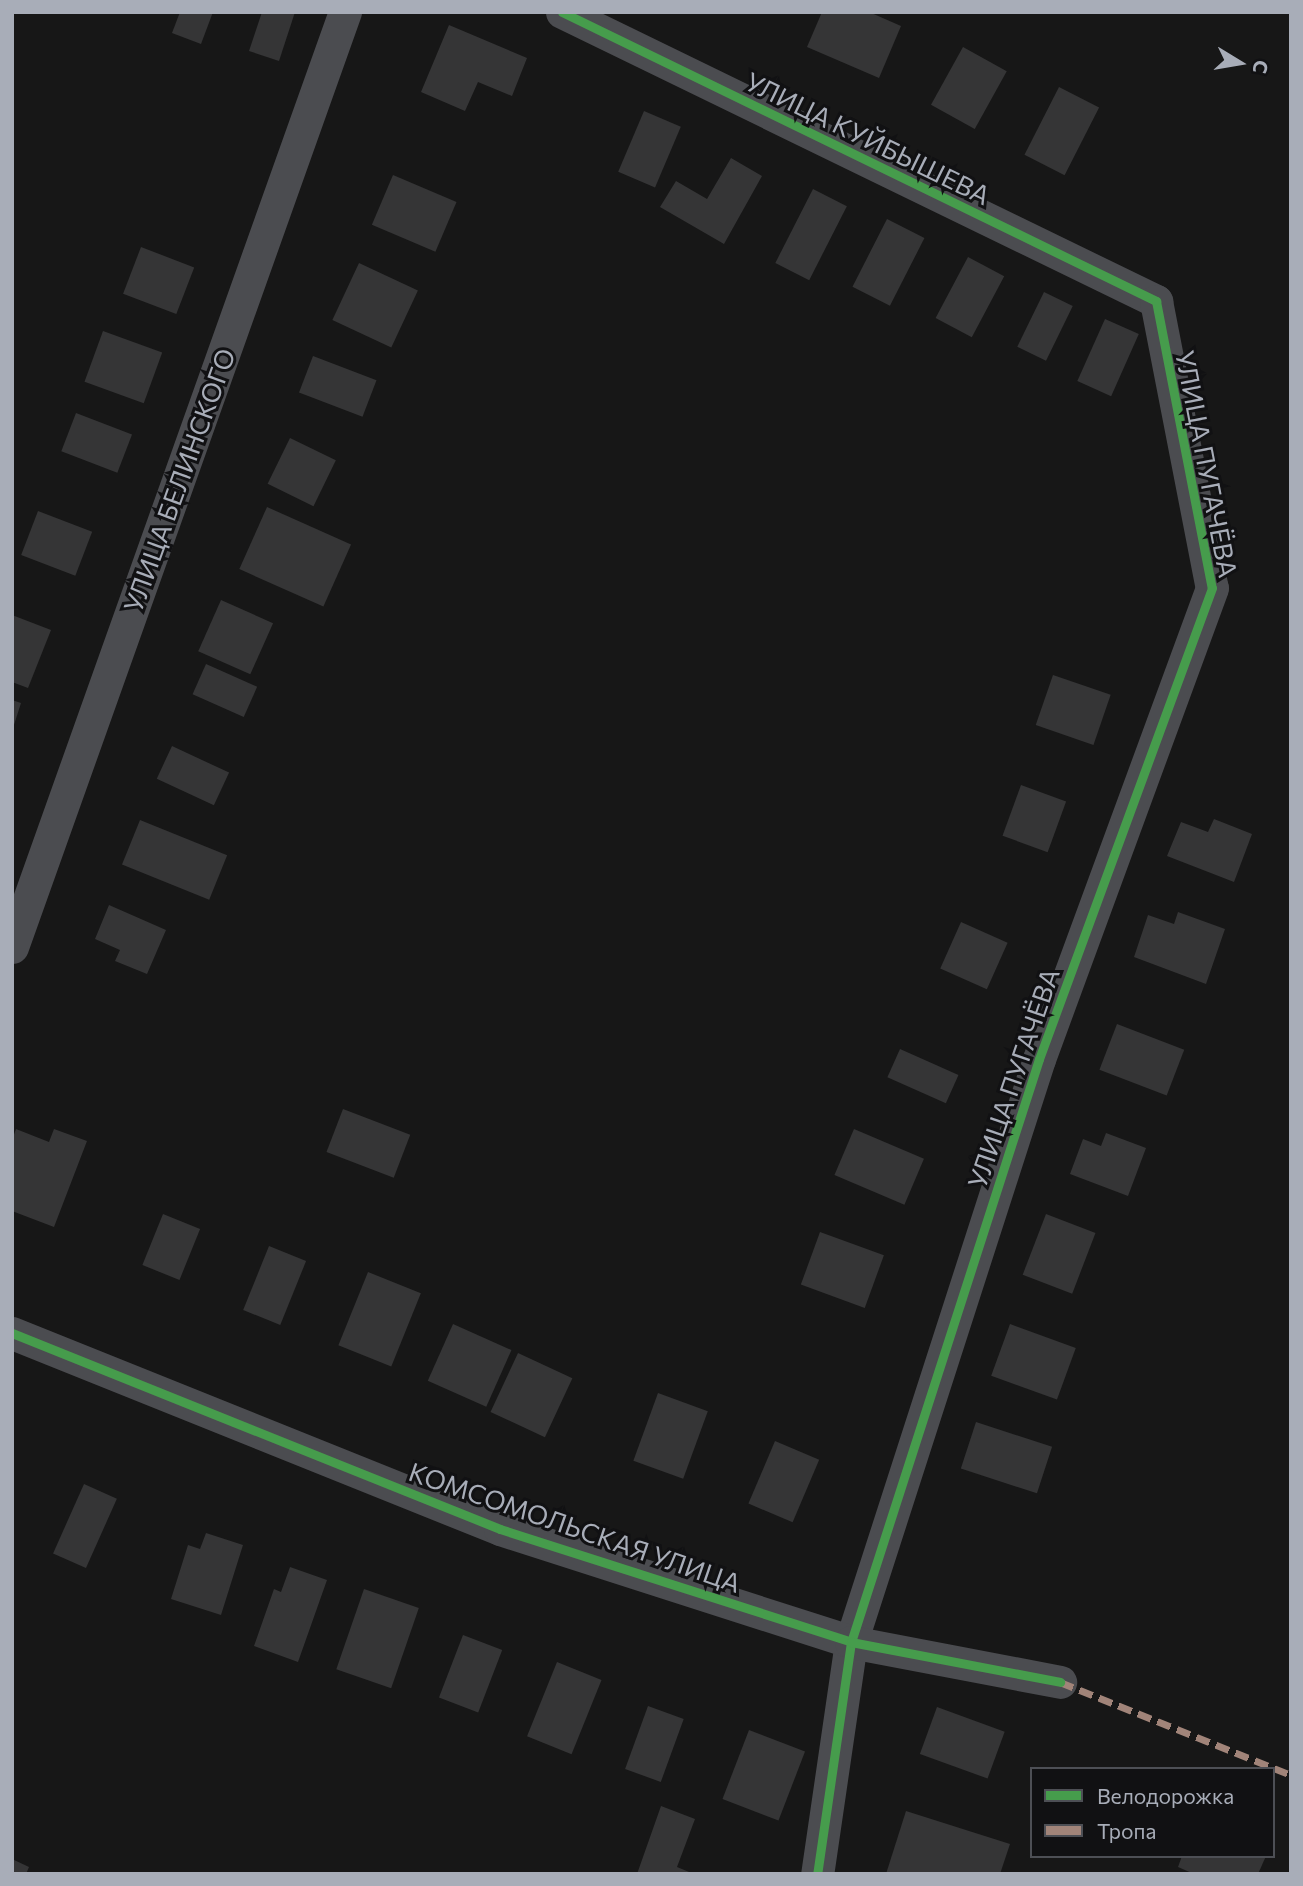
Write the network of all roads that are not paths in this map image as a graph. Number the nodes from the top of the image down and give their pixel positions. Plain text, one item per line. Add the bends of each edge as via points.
1 (345, 12) edge
2 (562, 12) edge
3 (1156, 302) joint
4 (12, 947) edge
5 (12, 1333) edge
6 (851, 1642) junction
7 (1060, 1682) dead end
8 (817, 1874) edge

1 - 4 street, УЛИЦА БЕЛИНСКОГО
2 - 3 street, УЛИЦА КУЙБЫШЕВА
3 - 6 street, УЛИЦА ПУГАЧЁВА via 1212,588 1039,1059
5 - 6 street, КОМСОМОЛЬСКАЯ УЛИЦА via 500,1529
6 - 7 street, КОМСОМОЛЬСКАЯ УЛИЦА
6 - 8 street, УЛИЦА ПУГАЧЁВА

